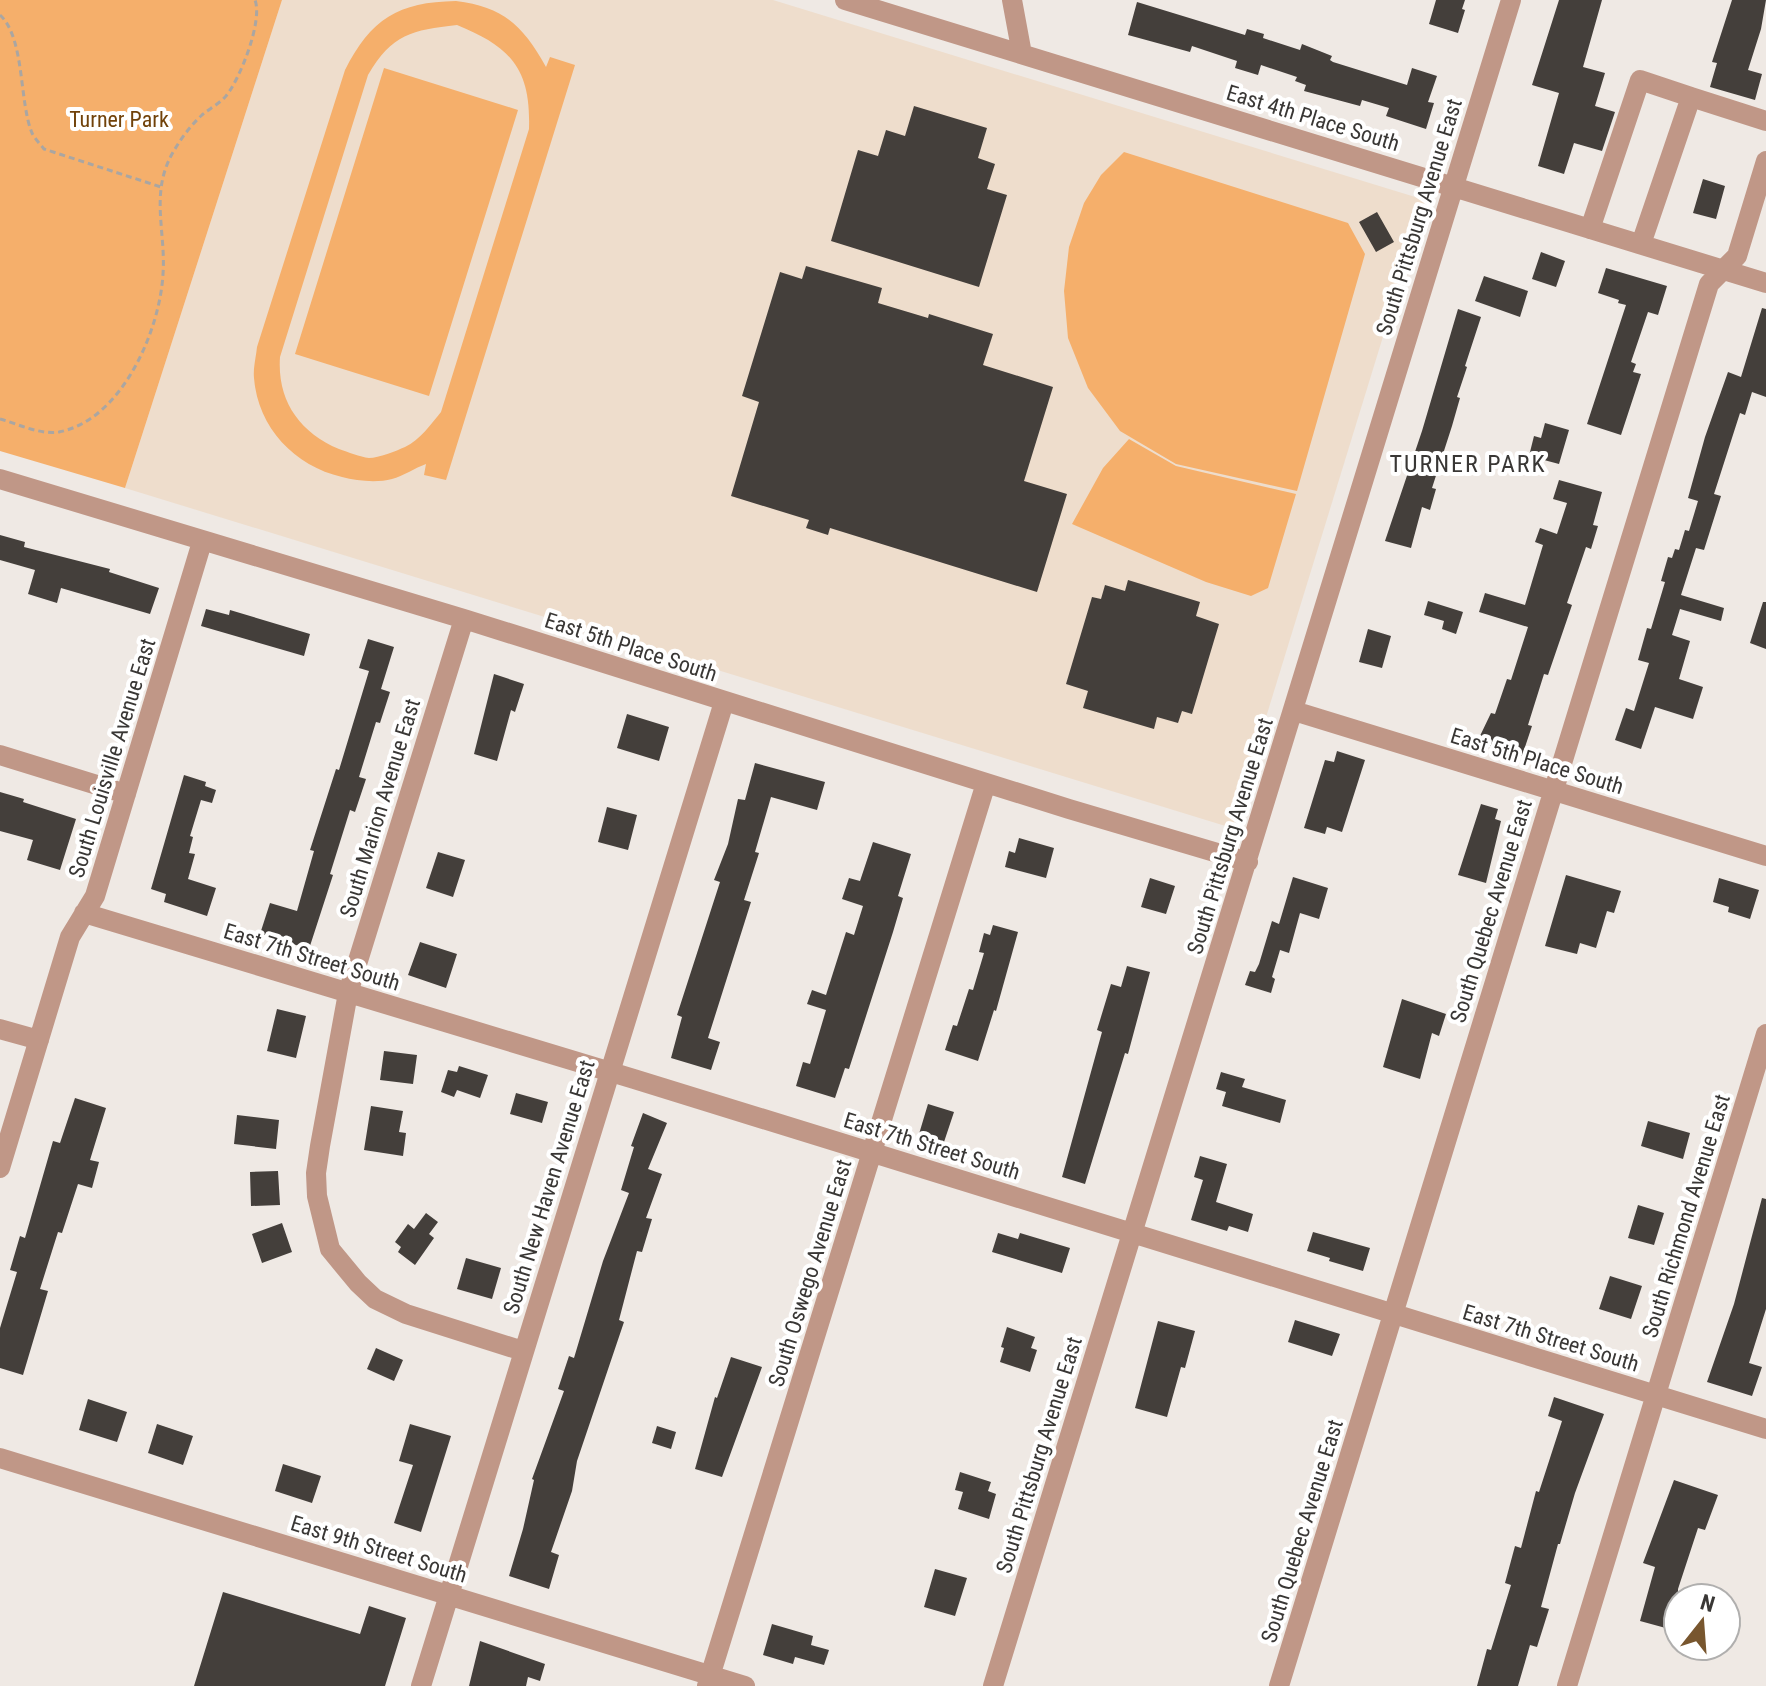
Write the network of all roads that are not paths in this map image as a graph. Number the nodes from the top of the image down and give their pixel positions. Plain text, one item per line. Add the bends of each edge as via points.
1 (845, 0) edge
2 (1012, 0) edge
3 (1511, 0) edge
4 (1022, 54) junction
5 (1691, 97) junction
6 (1766, 121) edge
7 (1766, 161) edge
8 (1454, 187) junction
9 (1590, 229) junction
10 (1641, 244) junction
11 (1723, 270) junction
12 (1766, 283) edge
13 (0, 479) edge
14 (202, 542) junction
15 (464, 619) junction
16 (724, 702) junction
17 (1294, 711) junction
18 (0, 755) edge
19 (986, 783) junction
20 (1552, 791) junction
21 (126, 794) junction
22 (1766, 856) edge
23 (1248, 862) junction
24 (84, 913) junction
25 (348, 993) junction
26 (0, 1029) edge
27 (1766, 1034) edge
28 (39, 1040) junction
29 (610, 1072) junction
30 (872, 1153) junction
31 (0, 1168) edge
32 (1133, 1233) junction
33 (1394, 1314) junction
34 (523, 1351) junction
35 (1656, 1395) junction
36 (1766, 1429) edge
37 (0, 1458) edge
38 (449, 1595) junction
39 (708, 1681) edge
40 (421, 1686) edge
41 (745, 1686) edge
42 (993, 1686) edge
43 (1279, 1686) edge
44 (1567, 1686) edge

1 - 4 street, East 4th Place South
2 - 4 street
3 - 8 street, South Pittsburg Avenue East
4 - 8 street, East 4th Place South
5 - 6 street
5 - 9 street via 1640,80
5 - 10 street
7 - 11 street, South Quebec Avenue East via 1737,256
8 - 9 street, East 4th Place South
8 - 17 street, South Pittsburg Avenue East
9 - 10 street, East 4th Place South
10 - 11 street, East 4th Place South
11 - 12 street, East 4th Place South
11 - 20 street, South Quebec Avenue East via 1709,284
13 - 14 street, East 5th Place South
14 - 15 street, East 5th Place South
14 - 21 street, South Louisville Avenue East
15 - 16 street, East 5th Place South
15 - 25 street, South Marion Avenue East
16 - 19 street, East 5th Place South
16 - 29 street, South New Haven Avenue East
17 - 20 street, East 5th Place South
17 - 23 street, South Pittsburg Avenue East
18 - 21 street
19 - 23 street, East 5th Place South
19 - 30 street, South Oswego Avenue East
20 - 22 street, East 5th Place South
20 - 33 street, South Quebec Avenue East
21 - 24 street, South Louisville Avenue East via 95,896
23 - 32 street, South Pittsburg Avenue East
24 - 25 street, East 7th Street South
24 - 28 street, South Louisville Avenue East via 70,937
25 - 29 street, East 7th Street South
25 - 34 street, South Marion Avenue East via 316,1173 330,1249 375,1299
26 - 28 street
27 - 35 street, South Richmond Avenue East
28 - 31 street, South Louisville Avenue East
29 - 30 street, East 7th Street South
29 - 34 street, South New Haven Avenue East
30 - 32 street, East 7th Street South
30 - 39 street, South Oswego Avenue East
32 - 33 street, East 7th Street South
32 - 42 street, South Pittsburg Avenue East
33 - 35 street, East 7th Street South
33 - 43 street, South Quebec Avenue East
34 - 38 street, South New Haven Avenue East
35 - 36 street, East 7th Street South
35 - 44 street, South Richmond Avenue East
37 - 38 street, East 9th Street South
38 - 39 street, East 9th Street South
38 - 40 street, South New Haven Avenue East
39 - 41 street, East 9th Street South

